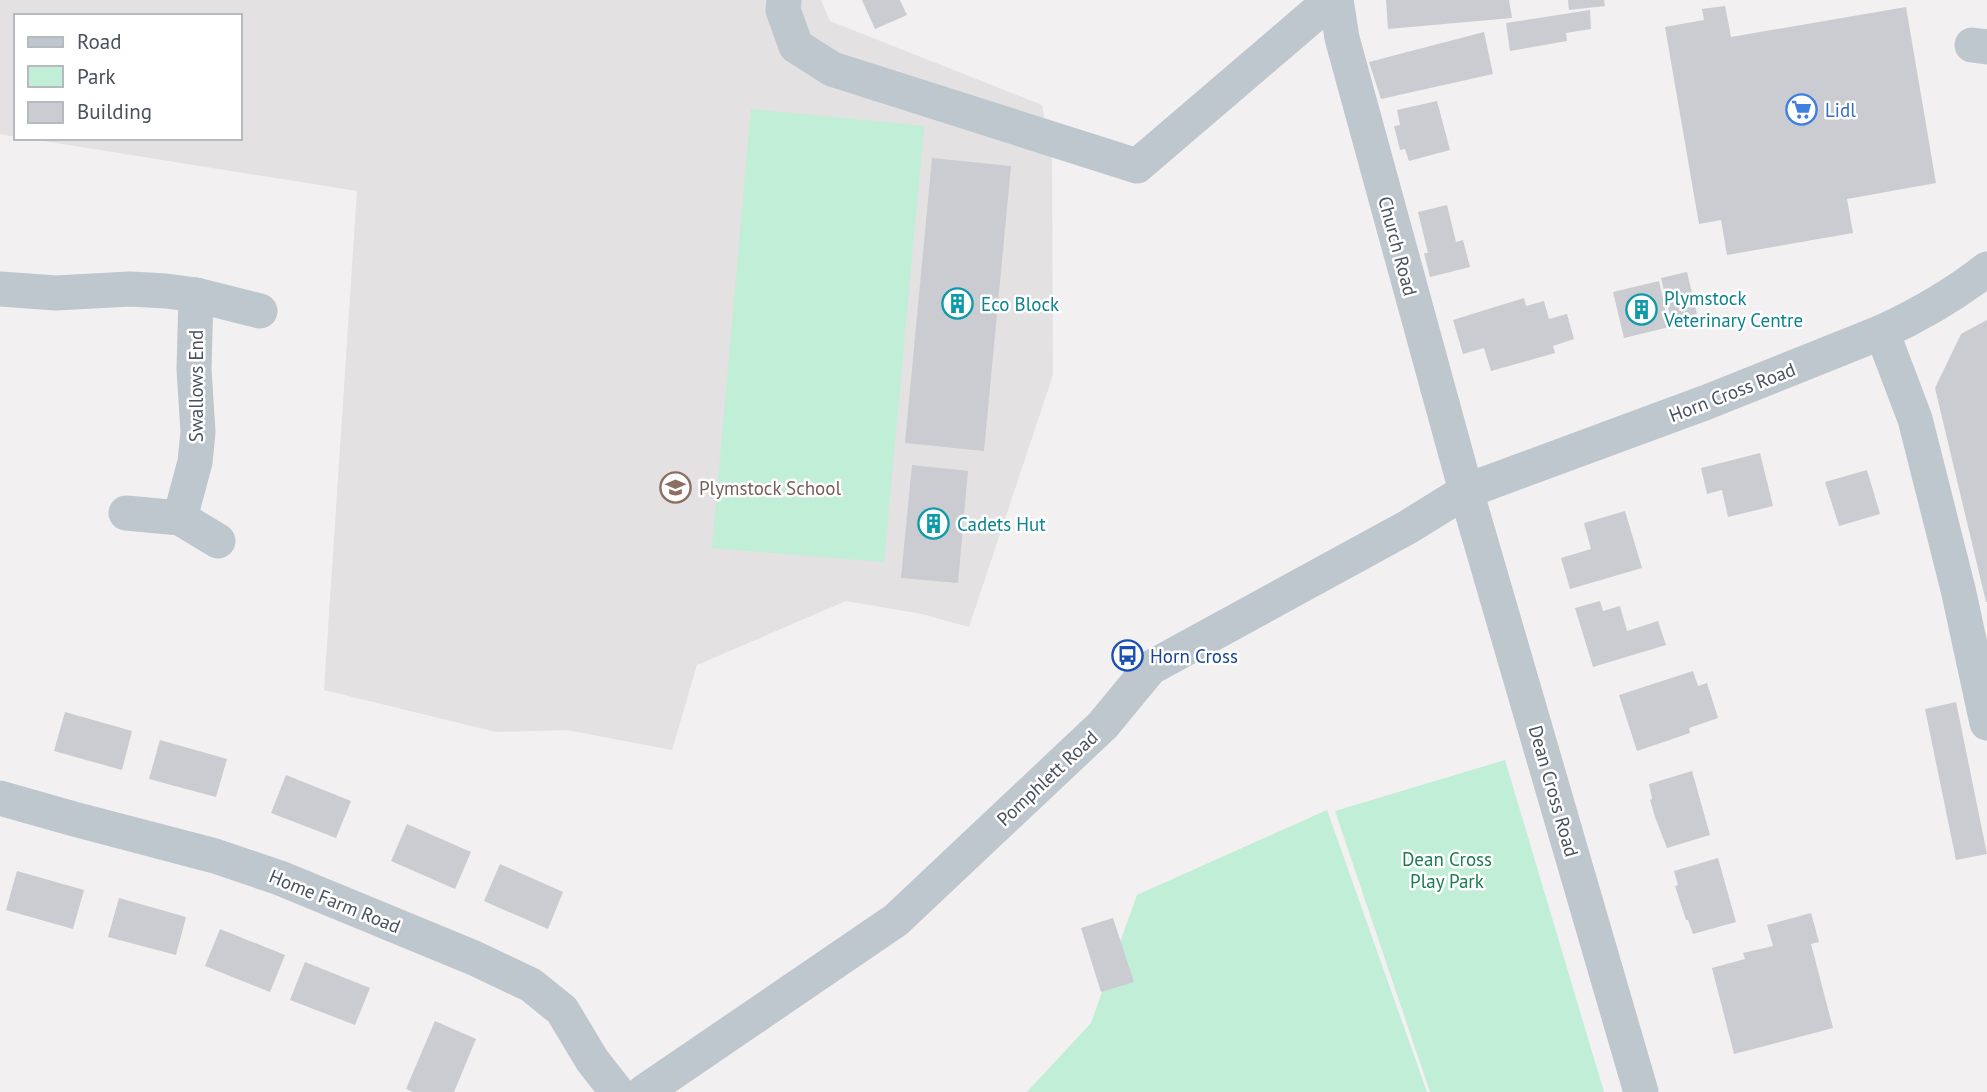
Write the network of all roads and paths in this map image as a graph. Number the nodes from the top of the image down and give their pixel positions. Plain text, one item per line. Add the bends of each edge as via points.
1 (784, 0) edge
2 (1334, 0) edge
3 (1987, 268) edge
4 (0, 289) edge
5 (196, 295) junction
6 (260, 311) dead end
7 (1882, 332) junction
8 (1466, 491) junction
9 (126, 513) dead end
10 (180, 518) junction
11 (218, 541) dead end
12 (1987, 723) edge
13 (0, 798) edge
14 (617, 1092) edge
15 (644, 1092) edge
16 (1641, 1092) edge

1 - 2 street via 782,10 796,46 832,69 1137,166
2 - 8 street, Church Road
3 - 7 street, Horn Cross Road
4 - 5 street via 56,293 130,289
5 - 6 street
5 - 10 street, Swallows End via 198,432
7 - 8 street, Horn Cross Road
7 - 12 street via 1915,419
8 - 15 street, Pomphlett Road via 1150,668 1103,725 896,920
8 - 16 street, Dean Cross Road
9 - 10 street
10 - 11 street
13 - 14 street, Home Farm Road via 280,878 531,985 562,1010

